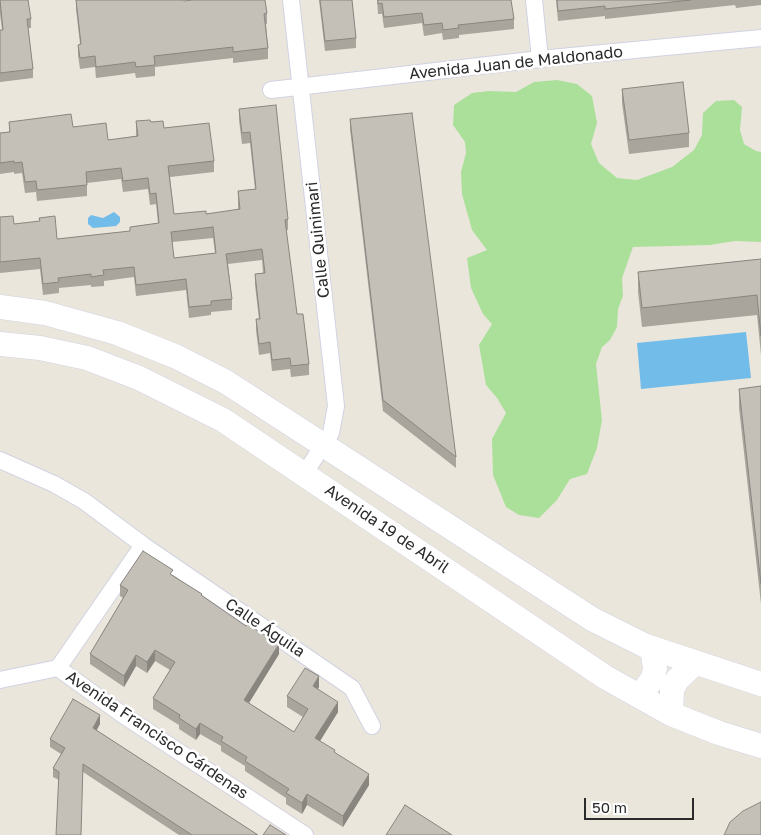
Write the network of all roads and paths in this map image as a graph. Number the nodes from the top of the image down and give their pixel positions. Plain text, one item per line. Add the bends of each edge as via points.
1 (291, 0) edge
2 (534, 0) edge
3 (761, 38) edge
4 (540, 59) junction
5 (301, 86) junction
6 (271, 90) dead end
7 (0, 307) edge
8 (0, 344) edge
9 (324, 444) junction
10 (0, 460) edge
11 (305, 473) junction
12 (143, 545) junction
13 (652, 648) junction
14 (695, 663) junction
15 (58, 668) junction
16 (0, 680) edge
17 (761, 684) edge
18 (638, 695) junction
19 (671, 714) junction
20 (372, 726) dead end
21 (761, 746) edge
22 (305, 835) edge

1 - 5 street, Calle Quinimari
2 - 4 street
3 - 4 street, Avenida Juan de Maldonado
4 - 5 street, Avenida Juan de Maldonado
5 - 6 street, Avenida Juan de Maldonado
5 - 9 street, Calle Quinimari via 336,406 331,433
7 - 9 main road via 45,313 117,333 177,357 226,382
8 - 11 main road, Avenida 19 de Abril via 87,358 139,378 223,420
9 - 11 street, Calle Quinimari
9 - 13 main road via 592,619
10 - 12 street, Calle Águila via 54,484
11 - 18 main road, Avenida 19 de Abril via 605,677
12 - 15 street
12 - 20 street, Calle Águila via 352,688
13 - 14 main road
13 - 18 main road via 653,678
14 - 17 main road
14 - 19 main road via 677,680 672,690
15 - 16 street, Avenida Francisco Cárdenas
15 - 22 street, Avenida Francisco Cárdenas via 123,715
18 - 19 main road, Avenida 19 de Abril
19 - 21 main road, Avenida 19 de Abril

